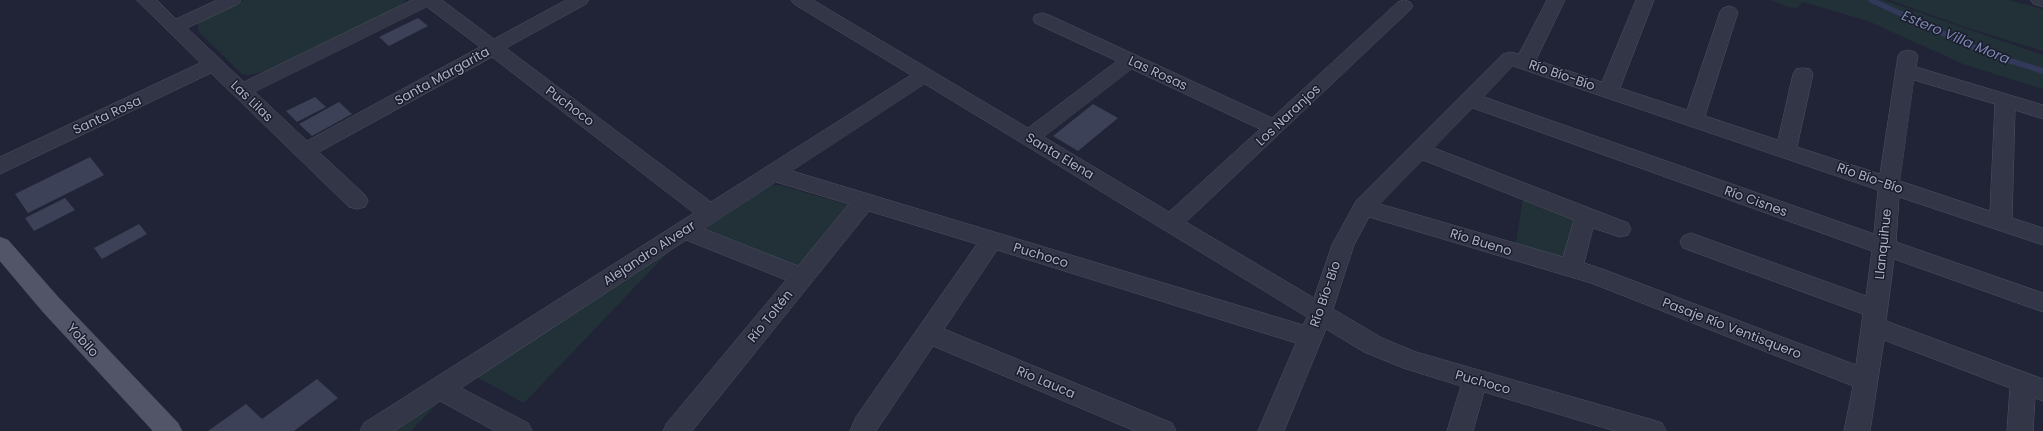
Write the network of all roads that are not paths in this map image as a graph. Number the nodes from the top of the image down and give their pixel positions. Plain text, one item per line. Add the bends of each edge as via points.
1 (146, 0) edge
2 (232, 0) edge
3 (427, 0) edge
4 (430, 0) edge
5 (580, 0) edge
6 (1556, 0) edge
7 (1645, 0) edge
8 (2040, 0) edge
9 (2043, 1) edge
10 (816, 3) edge
11 (1404, 6) dead end
12 (1729, 12) dead end
13 (1042, 19) dead end
14 (174, 26) junction
15 (493, 48) junction
16 (1130, 60) junction
17 (1525, 62) junction
18 (214, 64) junction
19 (1803, 74) dead end
20 (925, 75) junction
21 (241, 90) junction
22 (1608, 90) junction
23 (1469, 99) junction
24 (2005, 101) junction
25 (2043, 112) edge
26 (1694, 119) junction
27 (1274, 127) junction
28 (1029, 138) junction
29 (1786, 150) junction
30 (305, 151) junction
31 (1420, 151) junction
32 (0, 166) edge
33 (772, 173) junction
34 (1889, 185) junction
35 (357, 201) dead end
36 (864, 201) junction
37 (1364, 207) junction
38 (710, 213) junction
39 (1586, 215) junction
40 (2001, 222) junction
41 (1171, 223) junction
42 (1620, 229) dead end
43 (684, 230) junction
44 (2043, 237) edge
45 (992, 240) junction
46 (1691, 242) dead end
47 (0, 246) edge
48 (1884, 247) junction
49 (1571, 267) junction
50 (1597, 276) joint
51 (802, 277) junction
52 (2043, 303) edge
53 (1320, 313) junction
54 (1874, 318) junction
55 (928, 332) junction
56 (1310, 337) junction
57 (1474, 379) junction
58 (1866, 380) junction
59 (2033, 387) edge
60 (438, 388) junction
61 (169, 431) edge
62 (373, 431) edge
63 (519, 431) edge
64 (676, 431) edge
65 (863, 431) edge
66 (1163, 431) edge
67 (1271, 431) edge
68 (1460, 431) edge
69 (1653, 431) edge
70 (1857, 431) edge
71 (2020, 431) edge

1 - 14 street, Las Lilas
2 - 14 street
3 - 21 street
4 - 15 street, Puchoco
5 - 15 street, Santa Margarita
6 - 17 street
7 - 22 street
8 - 9 street
10 - 20 street, Santa Elena
11 - 27 street, Los Naranjos
12 - 26 street
13 - 16 street, Las Rosas
14 - 18 street, Las Lilas
15 - 30 street, Santa Margarita
15 - 38 street, Puchoco
16 - 27 street, Las Rosas
16 - 28 street
17 - 22 street, Río Bío-Bío
17 - 23 street, Río Bío-Bío via 1514,58 1507,60
18 - 21 street, Las Lilas
18 - 32 street, Santa Rosa
19 - 29 street
20 - 28 street, Santa Elena
20 - 33 street, Alejandro Alvear
21 - 30 street, Las Lilas
22 - 26 street, Río Bío-Bío
23 - 31 street, Río Bío-Bío
23 - 48 street, Río Cisnes
24 - 25 street
24 - 34 street, Llanquihue via 1907,64
24 - 40 street
26 - 29 street, Río Bío-Bío
27 - 41 street, Los Naranjos
28 - 41 street, Santa Elena
29 - 34 street, Río Bío-Bío
30 - 35 street, Las Lilas
31 - 37 street, Río Bío-Bío
31 - 39 street
33 - 36 street, Puchoco
33 - 38 street, Alejandro Alvear
34 - 40 street, Río Bío-Bío
34 - 48 street, Llanquihue
36 - 45 street, Puchoco
36 - 51 street, Río Toltén
37 - 49 street, Río Bueno
37 - 53 street, Río Bío-Bío via 1345,237
38 - 43 street, Alejandro Alvear
39 - 42 street
39 - 49 street
40 - 44 street, Río Bío-Bío
41 - 53 street, Santa Elena
43 - 51 street
43 - 60 street, Alejandro Alvear
45 - 55 street
45 - 56 street, Puchoco
46 - 54 street
47 - 61 main road, Yobilo via 62,317
48 - 52 street, Río Cisnes
48 - 54 street, Llanquihue
49 - 50 street, Río Bueno
50 - 58 street, Pasaje Río Ventisquero
51 - 64 street, Río Toltén
53 - 56 street, Río Bío-Bío
53 - 57 street, Puchoco via 1392,354
54 - 58 street, Llanquihue
54 - 59 street
55 - 65 street via 865,424
55 - 66 street, Río Lauca
56 - 67 street, Río Bío-Bío
57 - 68 street
57 - 69 street, Puchoco
58 - 70 street, Llanquihue
59 - 71 street
60 - 62 street, Alejandro Alvear
60 - 63 street

